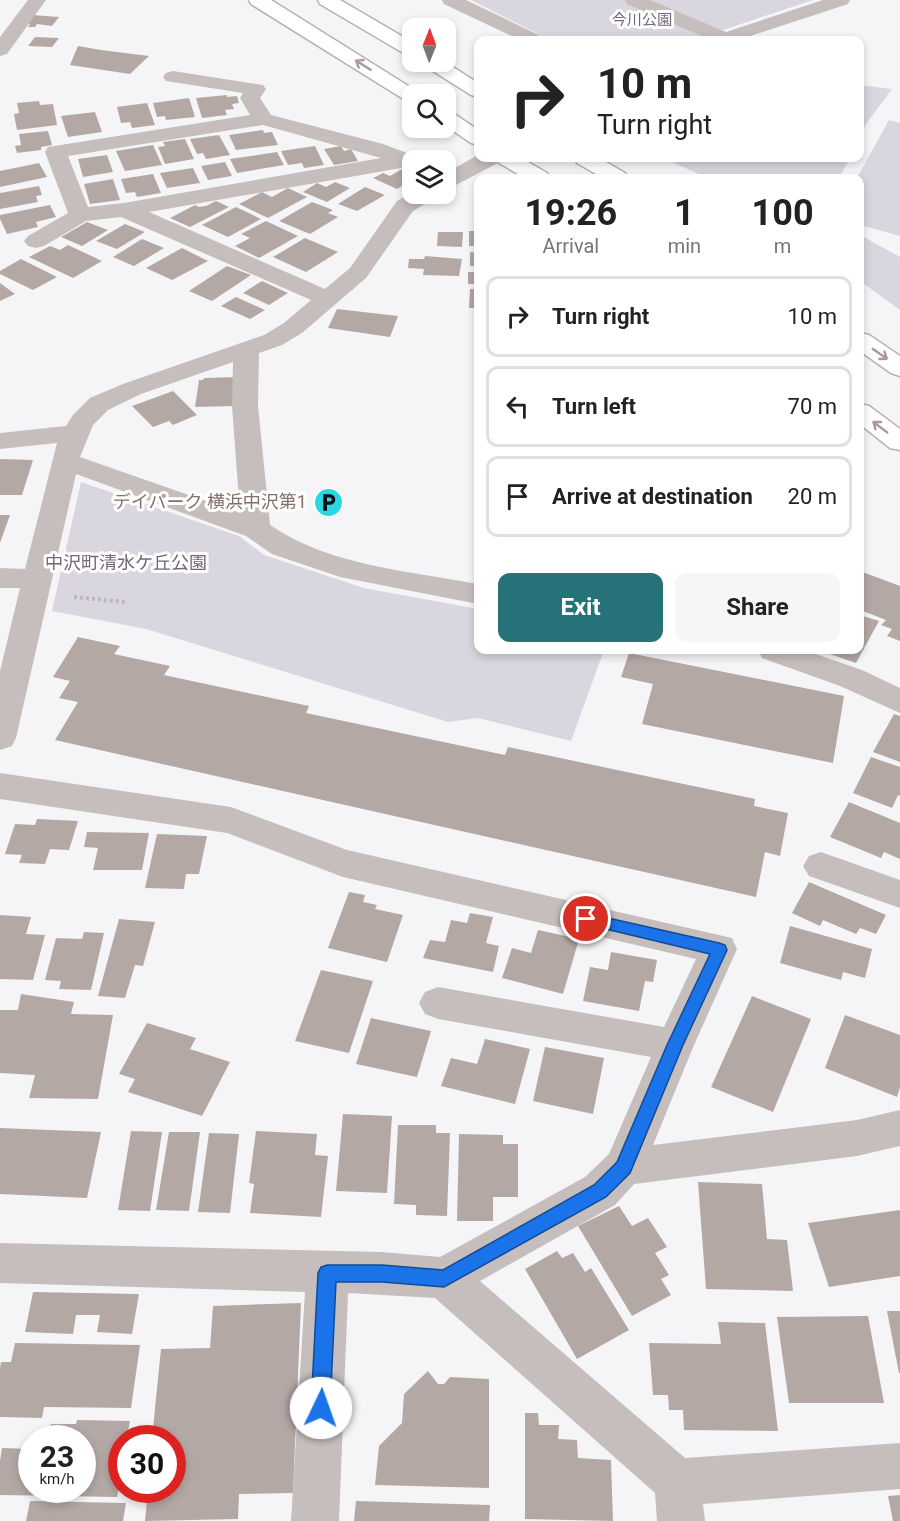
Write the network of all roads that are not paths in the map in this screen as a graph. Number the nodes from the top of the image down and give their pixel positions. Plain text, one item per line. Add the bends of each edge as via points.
1 (38, 0) edge
2 (258, 0) edge
3 (327, 0) edge
4 (451, 0) edge
5 (634, 0) edge
6 (841, 0) edge
7 (526, 36) edge
8 (715, 36) edge
9 (731, 36) edge
10 (402, 44) edge
11 (0, 50) edge
12 (448, 72) edge
13 (173, 77) dead end
14 (474, 88) edge
15 (402, 90) edge
16 (263, 118) junction
17 (456, 124) edge
18 (474, 135) edge
19 (402, 160) edge
20 (482, 162) edge
21 (513, 162) edge
22 (591, 162) edge
23 (402, 163) edge
24 (533, 174) edge
25 (611, 174) edge
26 (456, 176) edge
27 (408, 204) edge
28 (124, 210) junction
29 (80, 215) junction
30 (36, 241) dead end
31 (328, 299) junction
32 (864, 343) edge
33 (246, 349) junction
34 (900, 368) edge
35 (864, 415) edge
36 (75, 433) junction
37 (0, 441) edge
38 (900, 442) edge
39 (65, 461) junction
40 (256, 529) junction
41 (0, 578) edge
42 (36, 588) junction
43 (474, 593) edge
44 (784, 654) edge
45 (6, 689) edge
46 (900, 702) edge
47 (0, 738) edge
48 (0, 786) edge
49 (821, 866) dead end
50 (900, 894) edge
51 (438, 1003) dead end
52 (675, 1045) junction
53 (900, 1128) edge
54 (624, 1167) junction
55 (0, 1263) edge
56 (327, 1273) junction
57 (444, 1278) junction
58 (900, 1466) edge
59 (679, 1502) edge
60 (315, 1521) edge

1 - 11 street
15 -> 2 highway
3 - 10 highway
4 - 7 street
5 - 8 street
6 - 9 street
12 - 14 highway
13 - 16 street via 256,89 250,98
16 - 19 street
16 - 29 street via 56,152
17 - 18 highway
20 - 26 street
21 - 24 highway
22 - 25 highway
23 - 28 street
27 - 31 street via 358,273
28 - 29 street
28 - 31 street
29 - 30 street
31 - 33 street via 293,328
32 -> 34 highway
33 - 36 street via 99,404
33 - 40 street via 245,406
38 -> 35 highway
36 - 37 street
36 - 39 street
39 - 40 street
39 - 42 street
40 - 43 street via 282,547 350,570
41 - 42 street
42 - 45 street
44 - 46 street via 851,678
45 - 47 street
48 - 52 street via 231,820 343,863 719,950
49 - 50 street
51 - 52 street
52 - 54 street
53 - 54 street via 857,1138
54 - 57 street via 600,1191
55 - 56 street
56 - 57 street
56 - 60 street
57 - 59 street
58 - 59 street

